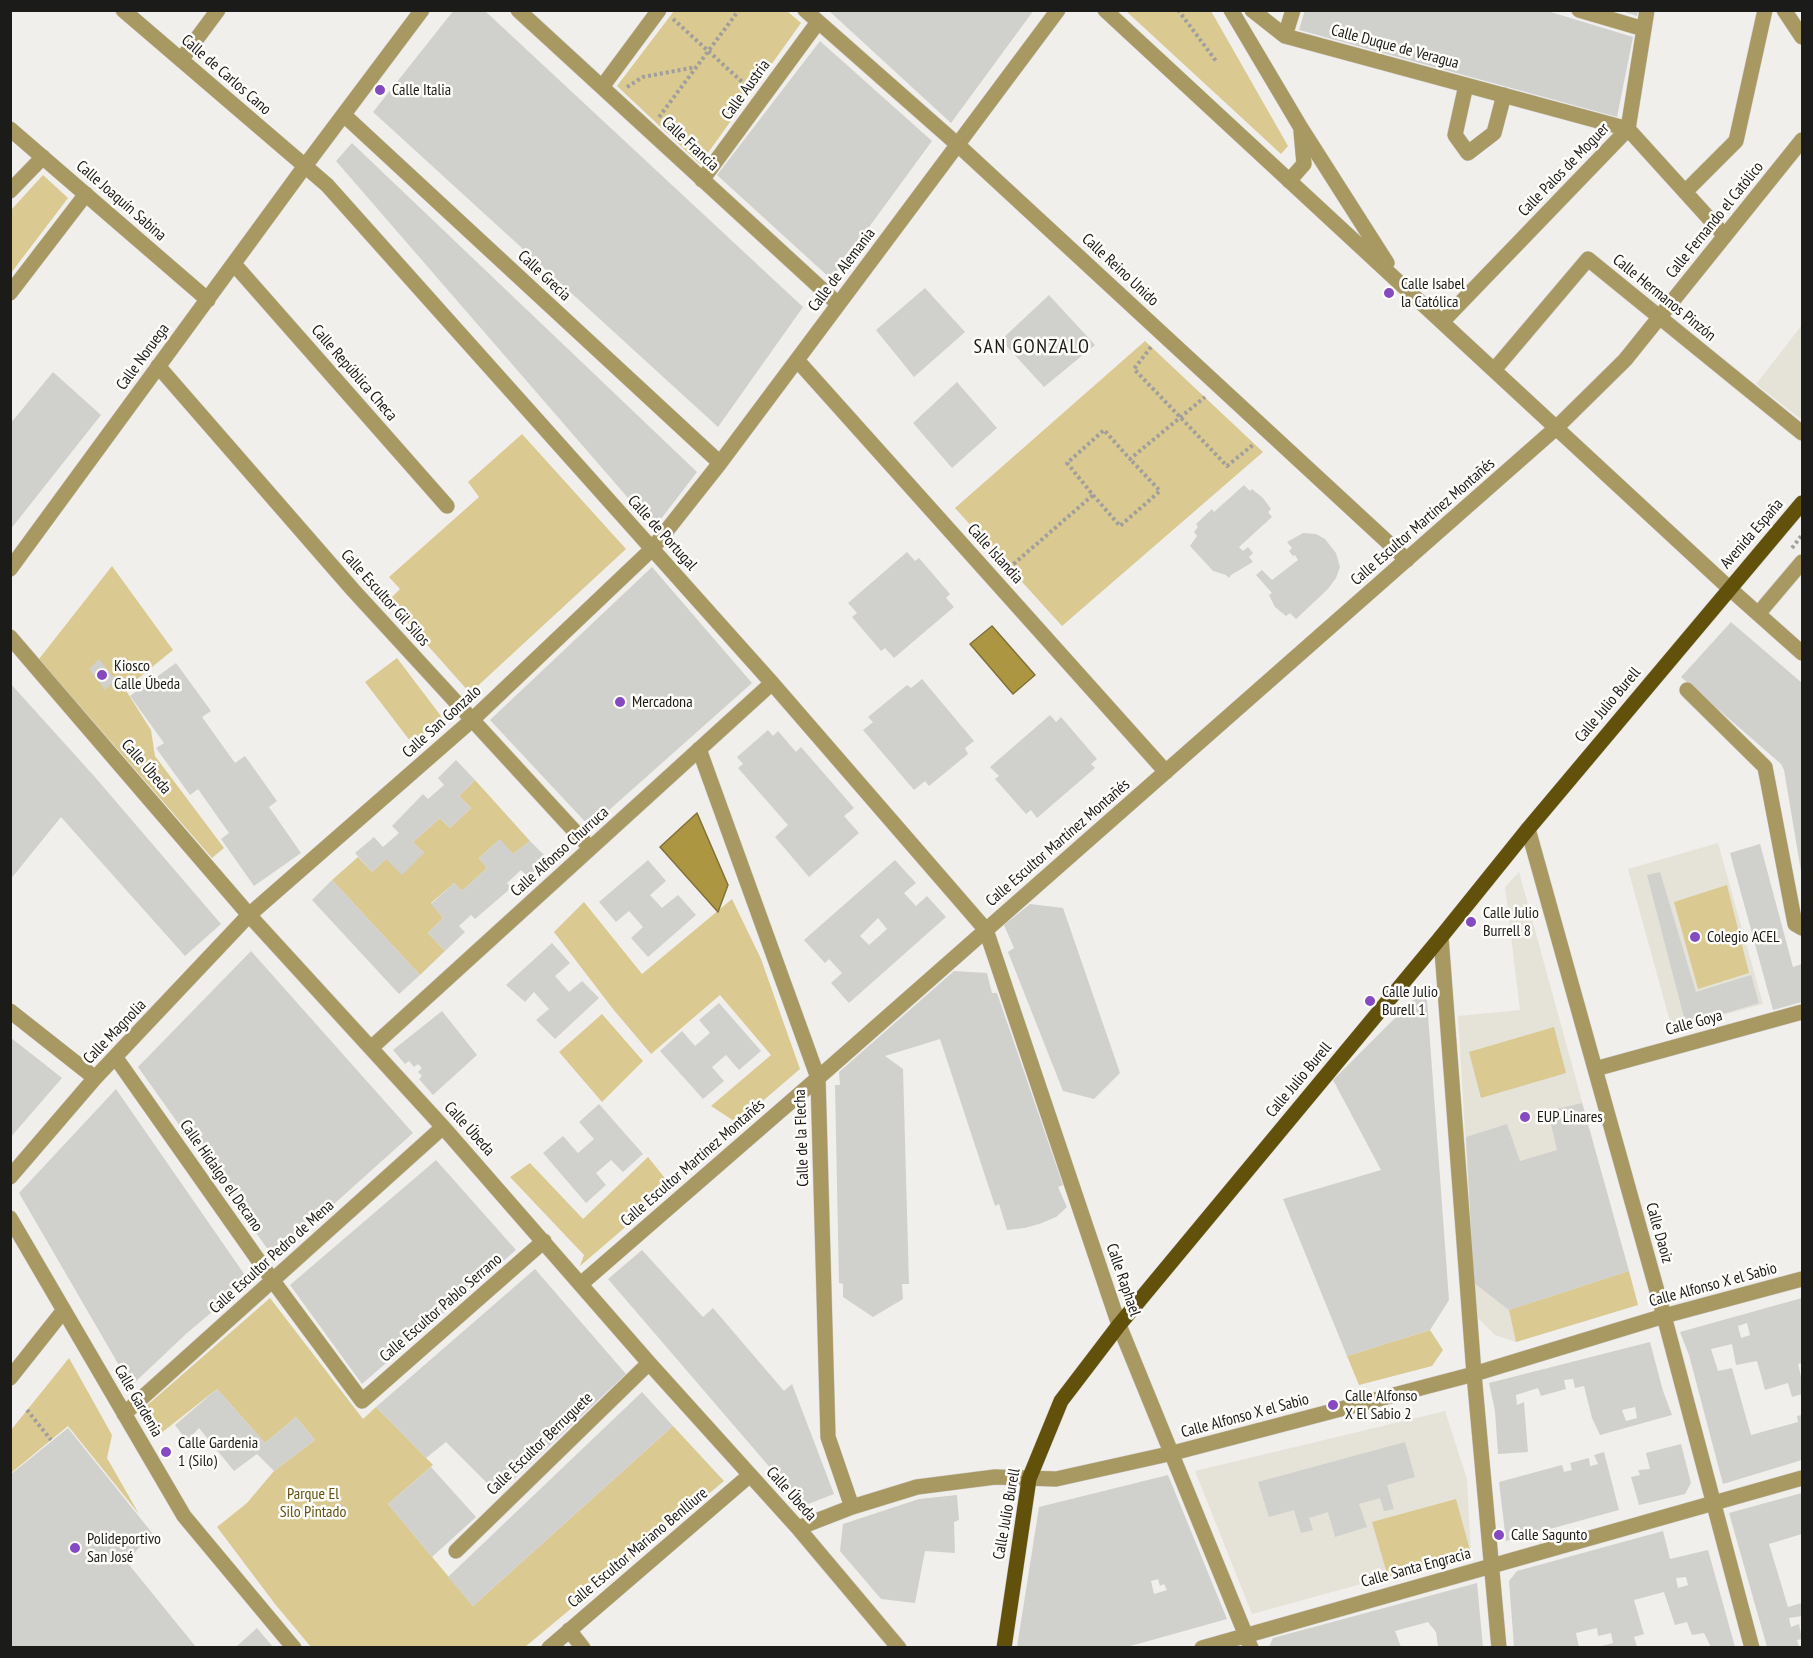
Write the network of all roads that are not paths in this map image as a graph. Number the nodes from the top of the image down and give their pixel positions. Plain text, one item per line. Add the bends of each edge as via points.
1 (123, 10) edge
2 (218, 10) edge
3 (422, 10) edge
4 (518, 10) edge
5 (805, 10) edge
6 (1058, 10) edge
7 (1105, 10) edge
8 (1231, 10) edge
9 (1252, 10) edge
10 (1293, 10) edge
11 (1579, 10) edge
12 (1647, 10) edge
13 (1765, 10) edge
14 (1784, 10) edge
15 (664, 13) edge
16 (818, 22) junction
17 (1644, 29) junction
18 (1285, 36) junction
19 (1803, 38) edge
20 (181, 60) junction
21 (1466, 85) junction
22 (602, 87) junction
23 (1504, 95) junction
24 (344, 114) junction
25 (1301, 128) junction
26 (10, 129) edge
27 (1628, 129) junction
28 (1803, 140) edge
29 (958, 145) junction
30 (43, 157) junction
31 (305, 166) junction
32 (702, 180) junction
33 (1289, 181) junction
34 (10, 191) edge
35 (1685, 192) junction
36 (86, 194) junction
37 (1725, 236) junction
38 (234, 264) junction
39 (1397, 280) junction
40 (10, 293) edge
41 (208, 300) junction
42 (838, 304) junction
43 (1659, 318) junction
44 (1442, 322) junction
45 (797, 360) junction
46 (158, 366) junction
47 (1494, 370) junction
48 (1556, 428) junction
49 (1803, 433) edge
50 (720, 463) junction
51 (1803, 503) edge
52 (447, 506) dead end
53 (652, 549) junction
54 (1407, 560) junction
55 (1803, 562) edge
56 (10, 569) edge
57 (1729, 588) junction
58 (1758, 614) junction
59 (10, 637) edge
60 (1803, 652) edge
61 (772, 683) junction
62 (1687, 690) dead end
63 (472, 720) junction
64 (699, 749) junction
65 (1166, 772) junction
66 (1528, 830) junction
67 (591, 848) junction
68 (249, 915) junction
69 (1803, 928) edge
70 (986, 930) junction
71 (1441, 938) junction
72 (10, 1011) edge
73 (1803, 1012) edge
74 (371, 1048) junction
75 (116, 1058) junction
76 (1595, 1069) junction
77 (96, 1078) junction
78 (818, 1078) junction
79 (443, 1126) junction
80 (10, 1177) edge
81 (10, 1218) edge
82 (544, 1241) junction
83 (1803, 1279) edge
84 (273, 1281) junction
85 (582, 1283) junction
86 (64, 1310) junction
87 (1664, 1316) junction
88 (1119, 1325) junction
89 (649, 1363) junction
90 (1474, 1374) junction
91 (10, 1378) edge
92 (362, 1401) joint
93 (124, 1414) junction
94 (1173, 1453) junction
95 (750, 1475) junction
96 (1803, 1478) edge
97 (1029, 1479) junction
98 (1714, 1504) junction
99 (852, 1507) junction
100 (798, 1528) junction
101 (456, 1551) dead end
102 (1491, 1566) junction
103 (568, 1630) junction
104 (1249, 1641) edge
105 (294, 1647) edge
106 (549, 1647) edge
107 (583, 1647) edge
108 (899, 1647) edge
109 (1004, 1647) edge
110 (1202, 1647) edge
111 (1499, 1647) edge
112 (1752, 1647) edge

1 - 20 street, Calle de Carlos Cano
2 - 20 street
3 - 24 street
4 - 22 street, Calle Francia
5 - 16 street, Calle Reino Unido
6 - 29 street, Calle de Alemania
7 - 33 street
8 - 25 street
9 - 18 street, Calle Duque de Veragua
10 - 18 street
11 - 17 street
12 - 17 street, Calle Palos de Moguer
13 - 35 street via 1736,141
14 - 19 street
15 - 22 street
16 - 29 street, Calle Reino Unido
16 - 32 street, Calle Austria
17 - 27 street, Calle Palos de Moguer
18 - 21 street, Calle Duque de Veragua
20 - 31 street, Calle de Carlos Cano
21 - 23 street, Calle Duque de Veragua
21 - 23 street, Calle Duque de Veragua via 1455,135 1468,153 1494,133
22 - 32 street, Calle Francia
23 - 27 street, Calle Duque de Veragua
24 - 31 street
24 - 50 street, Calle Grecia
25 - 33 street via 1304,164
25 - 39 street
26 - 30 street, Calle Joaquín Sabina
27 - 35 street
27 - 44 street, Calle Palos de Moguer
28 - 37 street, Calle Fernando el Católico
29 - 42 street, Calle de Alemania
29 - 54 street, Calle Reino Unido
30 - 34 street
30 - 36 street, Calle Joaquín Sabina
31 - 38 street, Calle Noruega
31 - 53 street, Calle de Portugal via 327,185
32 - 42 street, Calle Francia
33 - 39 street
35 - 37 street
36 - 40 street
36 - 41 street, Calle Joaquín Sabina
37 - 43 street, Calle Fernando el Católico
38 - 41 street, Calle Noruega
38 - 52 street, Calle República Checa
39 - 44 street
41 - 46 street, Calle Noruega
42 - 45 street, Calle de Alemania
43 - 47 street, Calle Hermanos Pinzón via 1588,259
43 - 48 street, Calle Fernando el Católico via 1625,360
43 - 49 street, Calle Hermanos Pinzón
44 - 47 street
45 - 50 street, Calle de Alemania
45 - 65 street, Calle Islandia
46 - 56 street, Calle Noruega
46 - 63 street, Calle Escultor Gil Silos
47 - 48 street
48 - 54 street, Calle Escultor Martínez Montañés
48 - 57 street
50 - 53 street, Calle de Alemania
51 - 57 main road, Avenida España
53 - 61 street, Calle de Portugal
53 - 63 street, Calle San Gonzalo
54 - 65 street, Calle Escultor Martínez Montañés
55 - 58 street
57 - 58 street
57 - 66 main road, Calle Julio Burell
58 - 60 street
59 - 68 street, Calle Úbeda
61 - 64 street, Calle Alfonso Churruca
61 - 70 street, Calle de Portugal
62 - 69 street via 1765,766 1795,924
63 - 67 street, Calle Escultor Gil Silos
63 - 68 street, Calle San Gonzalo
64 - 67 street, Calle Alfonso Churruca
64 - 78 street, Calle de la Flecha
65 - 70 street, Calle Escultor Martínez Montañés
66 - 71 main road, Calle Julio Burell
66 - 76 street, Calle Daoiz
67 - 74 street, Calle Alfonso Churruca
68 - 74 street, Calle Úbeda
68 - 75 street, Calle Magnolia
70 - 78 street, Calle Escultor Martínez Montañés
70 - 88 street, Calle Raphael
71 - 88 main road, Calle Julio Burell
71 - 90 street
72 - 77 street
73 - 76 street, Calle Goya
74 - 79 street, Calle Úbeda
75 - 77 street, Calle Magnolia
75 - 84 street, Calle Hidalgo el Decano
76 - 87 street, Calle Daoiz
77 - 80 street, Calle Magnolia
78 - 85 street, Calle Escultor Martínez Montañés
78 - 99 street, Calle de la Flecha via 828,1437
79 - 82 street, Calle Úbeda
79 - 84 street, Calle Escultor Pedro de Mena
81 - 86 street, Calle Gardenia
82 - 85 street, Calle Úbeda
82 - 92 street, Calle Escultor Pablo Serrano
83 - 87 street, Calle Alfonso X el Sabio
84 - 92 street, Calle Hidalgo el Decano
84 - 93 street, Calle Escultor Pedro de Mena
85 - 89 street, Calle Úbeda
86 - 91 street
86 - 93 street, Calle Gardenia
87 - 90 street, Calle Alfonso X el Sabio
87 - 98 street, Calle Daoiz
88 - 94 street, Calle Raphael
88 - 97 main road, Calle Julio Burell via 1061,1401
89 - 95 street, Calle Úbeda
89 - 101 street, Calle Escultor Berruguete
90 - 94 street, Calle Alfonso X el Sabio
90 - 102 street
93 - 105 street, Calle Gardenia via 184,1516
94 - 97 street, Calle Alfonso X el Sabio via 1056,1479
94 - 104 street, Calle Raphael
95 - 100 street, Calle Úbeda
95 - 103 street, Calle Escultor Mariano Benlliure
96 - 98 street, Calle Santa Engracia
97 - 99 street, Calle Alfonso X el Sabio via 995,1477 917,1487
97 - 109 main road, Calle Julio Burell
98 - 102 street, Calle Santa Engracia
98 - 112 street, Calle Daoiz
99 - 100 street, Calle Alfonso X el Sabio
100 - 108 street, Calle Úbeda
102 - 104 street, Calle Santa Engracia
102 - 111 street
103 - 106 street, Calle Escultor Mariano Benlliure
103 - 107 street
104 - 110 street, Calle Santa Engracia

